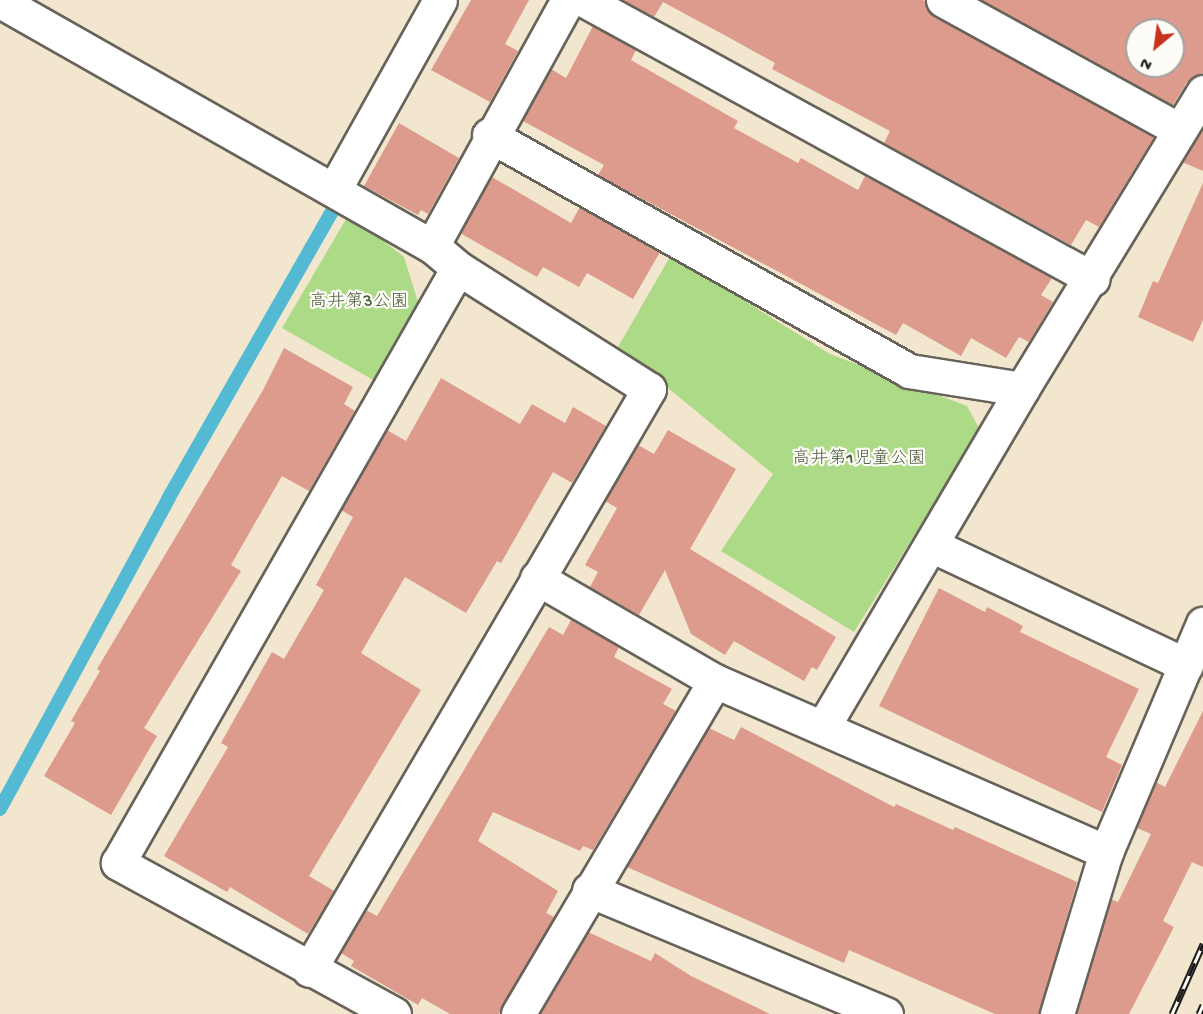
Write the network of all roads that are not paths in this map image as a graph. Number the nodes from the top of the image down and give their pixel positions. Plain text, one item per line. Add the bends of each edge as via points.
1 (440, 0) edge
2 (568, 0) edge
3 (584, 0) edge
4 (943, 0) edge
5 (0, 1) edge
6 (1203, 92) edge
7 (1178, 129) junction
8 (489, 135) junction
9 (335, 188) junction
10 (432, 246) junction
11 (458, 268) junction
12 (1093, 279) junction
13 (1022, 389) junction
14 (931, 545) junction
15 (537, 578) junction
16 (1203, 624) edge
17 (1186, 665) junction
18 (715, 681) junction
19 (823, 727) junction
20 (1106, 852) junction
21 (589, 890) junction
22 (309, 970) junction
23 (394, 1014) edge
24 (518, 1014) edge
25 (886, 1014) edge
26 (1057, 1014) edge

1 - 9 street
2 - 8 street
3 - 12 street
4 - 7 street
5 - 9 street
6 - 7 street
7 - 12 street
8 - 10 street
8 - 13 street via 909,370
9 - 10 street
10 - 11 street
11 - 15 street via 649,389
11 - 22 street via 118,863
12 - 13 street
13 - 14 street
14 - 17 street
14 - 19 street
15 - 18 street
15 - 22 street
16 - 17 street
17 - 20 street
18 - 19 street
18 - 21 street
19 - 20 street
20 - 26 street
21 - 24 street
21 - 25 street
22 - 23 street

